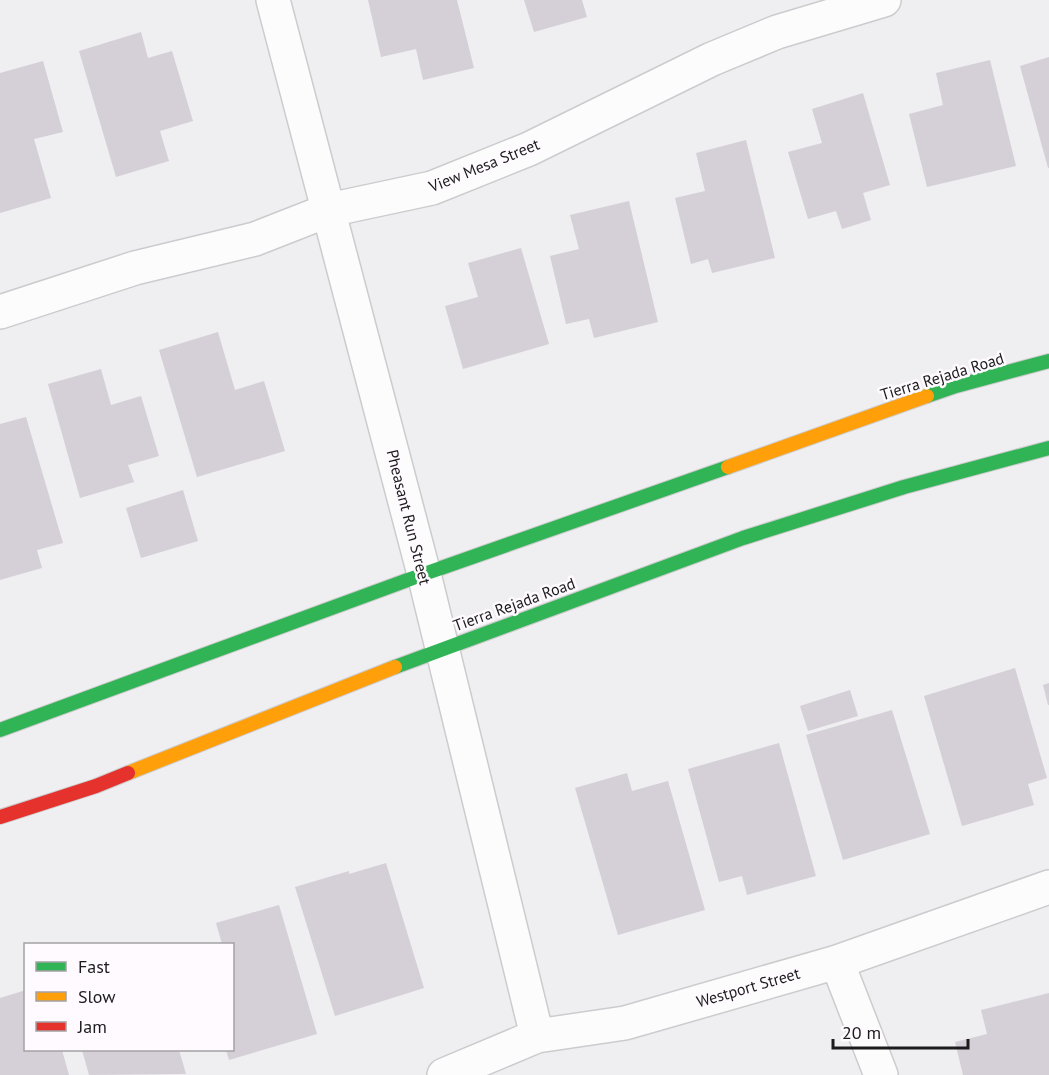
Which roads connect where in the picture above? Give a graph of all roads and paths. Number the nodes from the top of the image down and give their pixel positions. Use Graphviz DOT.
graph roads {
  1 [pos="273,0"];
  2 [pos="884,0"];
  3 [pos="329,210"];
  4 [pos="0,312"];
  5 [pos="1049,361"];
  6 [pos="1049,448"];
  7 [pos="424,574"];
  8 [pos="441,649"];
  9 [pos="0,730"];
  10 [pos="0,817"];
  11 [pos="1049,887"];
  12 [pos="837,962"];
  13 [pos="537,1036"];
  14 [pos="444,1075"];
  15 [pos="881,1075"];
  1 -- 3 [label="street, Pheasant Run Street"];
  2 -- 3 [label="street, View Mesa Street"];
  3 -- 4 [label="street, View Mesa Street"];
  3 -- 7 [label="street, Pheasant Run Street"];
  5 -- 7 [label="main road, Tierra Rejada Road"];
  6 -- 8 [label="main road, Tierra Rejada Road"];
  7 -- 8 [label="street, Pheasant Run Street"];
  7 -- 9 [label="main road, Tierra Rejada Road"];
  8 -- 10 [label="main road, Tierra Rejada Road"];
  8 -- 13 [label="street, Pheasant Run Street"];
  11 -- 12 [label="street, Westport Street"];
  12 -- 13 [label="street, Westport Street"];
  12 -- 15 [label="street"];
  13 -- 14 [label="street, Westport Street"];
}
